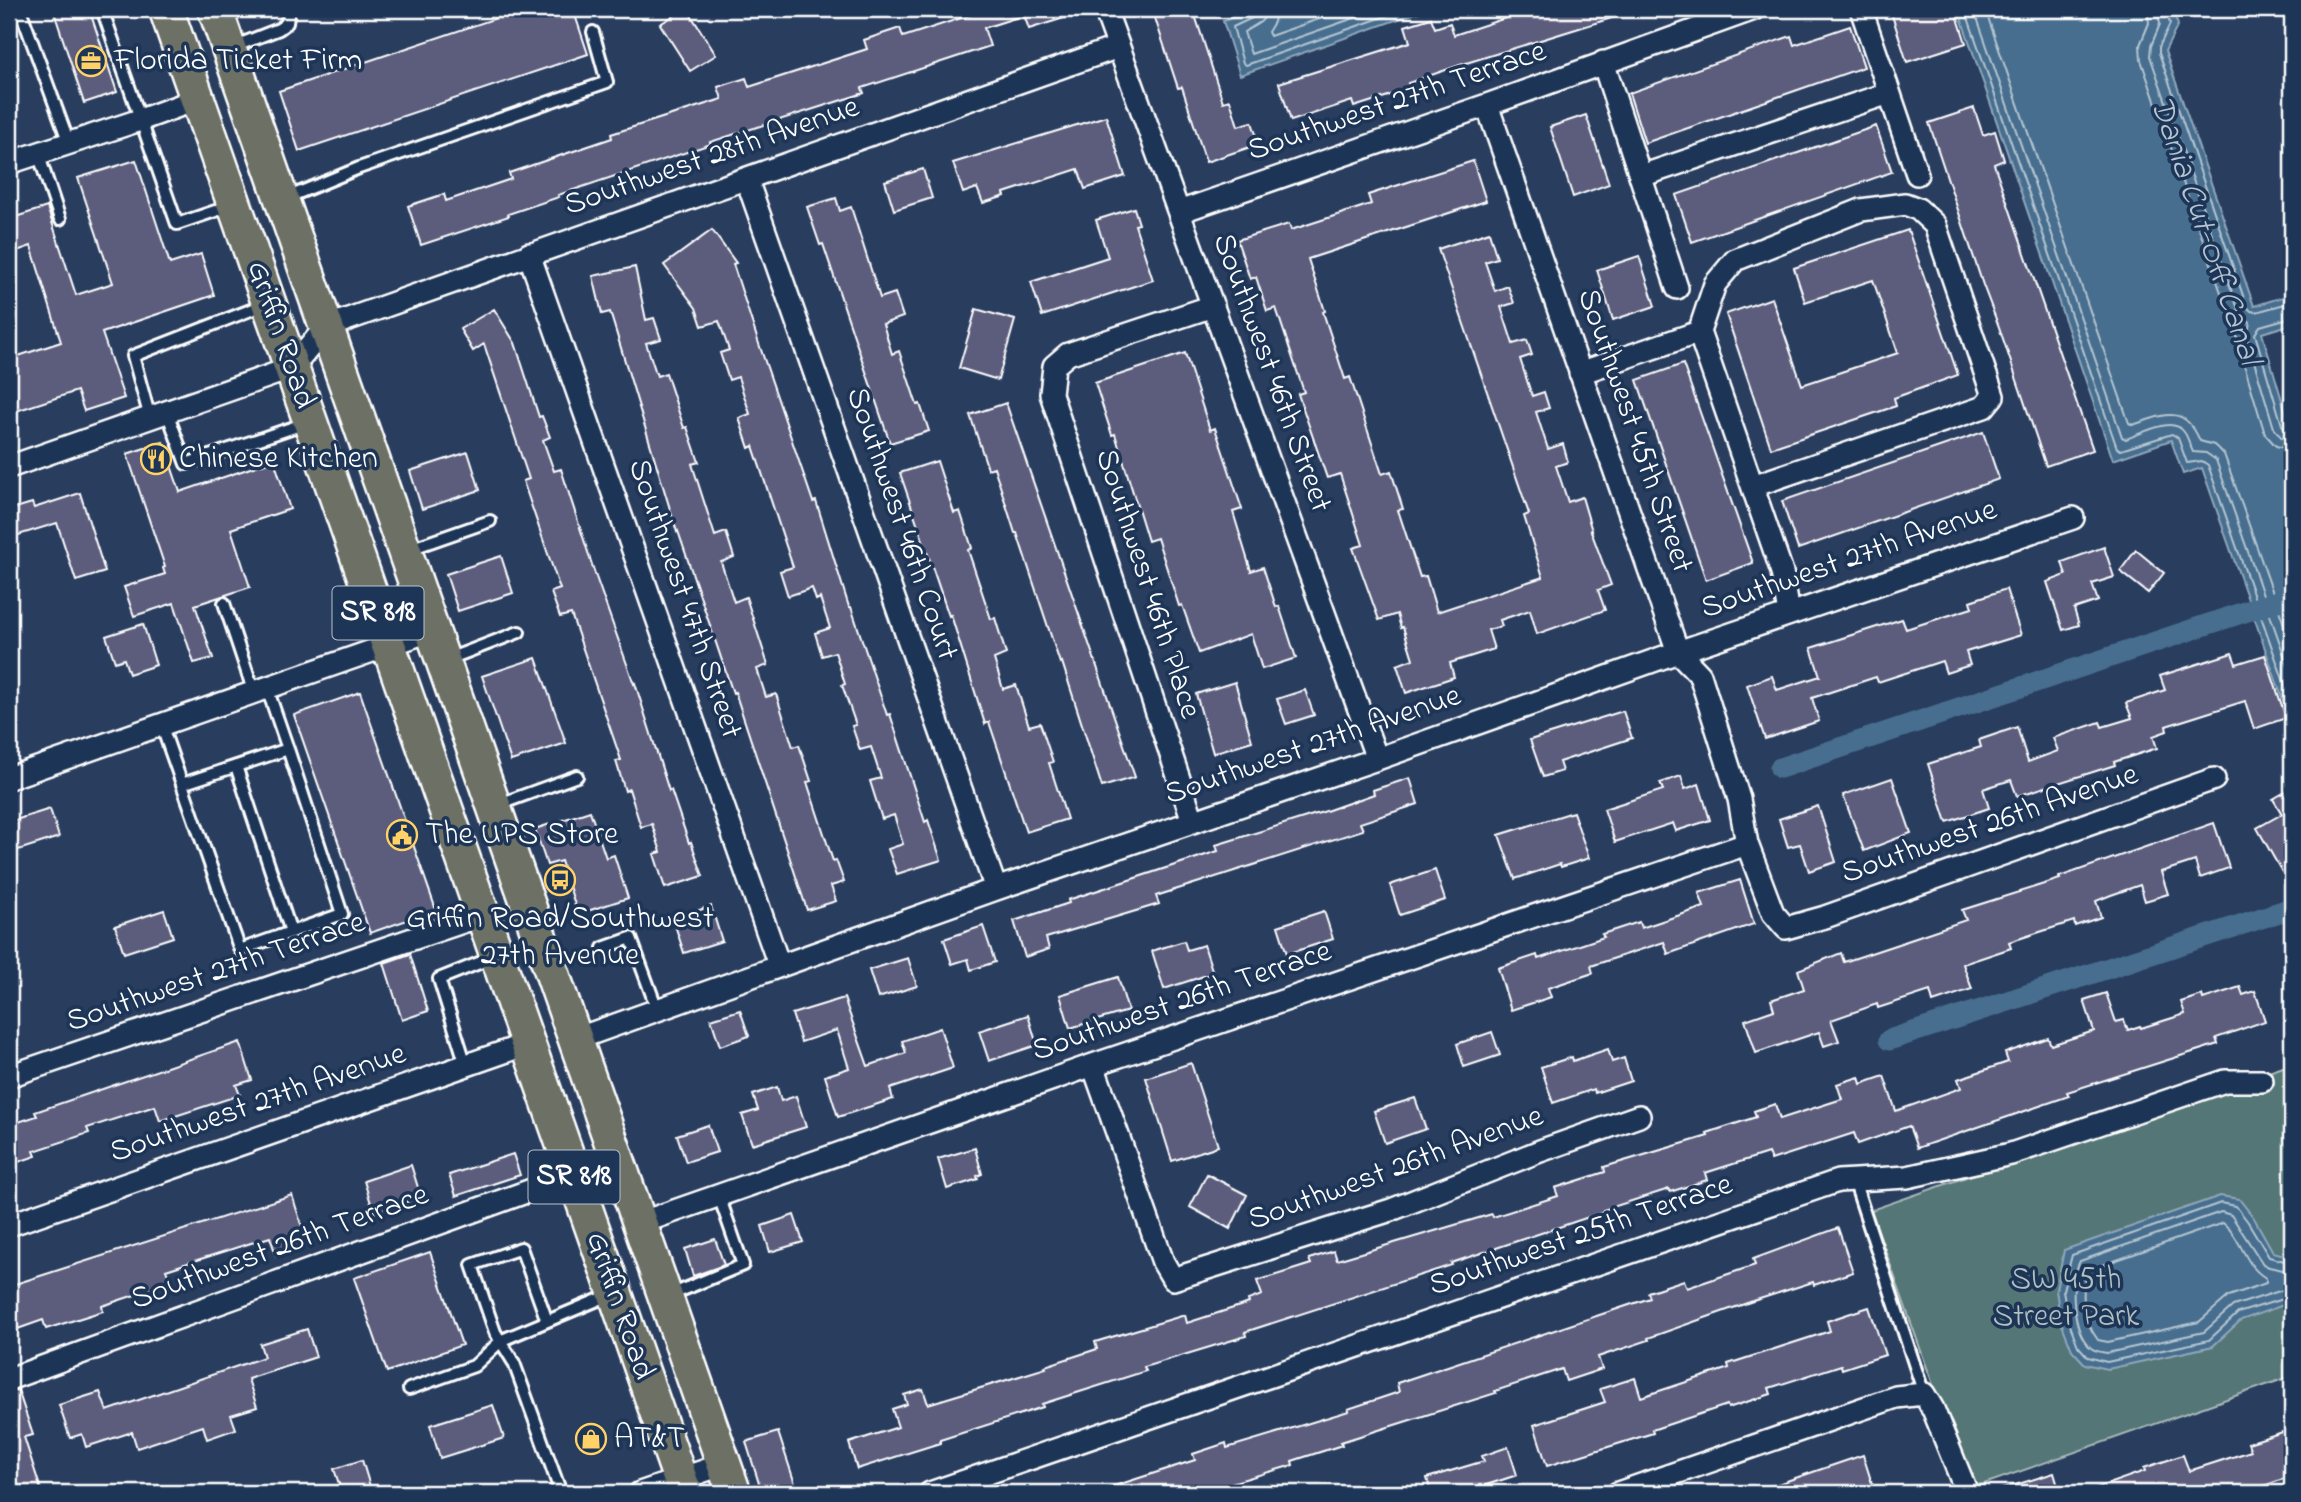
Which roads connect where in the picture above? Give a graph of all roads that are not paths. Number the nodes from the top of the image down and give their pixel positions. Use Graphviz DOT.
graph roads {
  1 [pos="20,9"];
  2 [pos="102,9"];
  3 [pos="166,9"];
  4 [pos="215,9"];
  5 [pos="289,9"];
  6 [pos="1105,9"];
  7 [pos="1754,9"];
  8 [pos="1861,9"];
  9 [pos="593,32"];
  10 [pos="1118,47"];
  11 [pos="229,48"];
  12 [pos="1603,62"];
  13 [pos="1889,93"];
  14 [pos="198,99"];
  15 [pos="1487,105"];
  16 [pos="140,120"];
  17 [pos="69,143"];
  18 [pos="38,153"];
  19 [pos="9,163"];
  20 [pos="1917,174"];
  21 [pos="1640,176"];
  22 [pos="747,180"];
  23 [pos="282,200"];
  24 [pos="234,204"];
  25 [pos="1179,212"];
  26 [pos="60,219"];
  27 [pos="529,254"];
  28 [pos="1677,288"];
  29 [pos="269,303"];
  30 [pos="1213,306"];
  31 [pos="326,327"];
  32 [pos="1699,332"];
  33 [pos="292,368"];
  34 [pos="1580,373"];
  35 [pos="159,415"];
  36 [pos="311,422"];
  37 [pos="9,467"];
  38 [pos="1753,486"];
  39 [pos="2073,518"];
  40 [pos="490,521"];
  41 [pos="405,551"];
  42 [pos="224,603"];
  43 [pos="1789,614"];
  44 [pos="519,632"];
  45 [pos="389,645"];
  46 [pos="438,645"];
  47 [pos="1678,652"];
  48 [pos="260,691"];
  49 [pos="161,724"];
  50 [pos="288,750"];
  51 [pos="1377,759"];
  52 [pos="236,766"];
  53 [pos="576,776"];
  54 [pos="9,778"];
  55 [pos="2214,779"];
  56 [pos="182,784"];
  57 [pos="494,806"];
  58 [pos="1193,821"];
  59 [pos="1747,844"];
  60 [pos="996,889"];
  61 [pos="483,915"];
  62 [pos="1786,928"];
  63 [pos="291,932"];
  64 [pos="603,948"];
  65 [pos="779,965"];
  66 [pos="501,967"];
  67 [pos="657,1009"];
  68 [pos="576,1039"];
  69 [pos="527,1044"];
  70 [pos="466,1065"];
  71 [pos="1093,1065"];
  72 [pos="9,1076"];
  73 [pos="2262,1081"];
  74 [pos="598,1105"];
  75 [pos="1639,1116"];
  76 [pos="573,1175"];
  77 [pos="1854,1180"];
  78 [pos="719,1196"];
  79 [pos="640,1223"];
  80 [pos="9,1225"];
  81 [pos="615,1293"];
  82 [pos="666,1297"];
  83 [pos="547,1321"];
  84 [pos="502,1340"];
  85 [pos="9,1379"];
  86 [pos="409,1389"];
  87 [pos="1924,1394"];
  88 [pos="729,1478"];
  89 [pos="683,1486"];
  90 [pos="561,1493"];
  91 [pos="640,1493"];
  92 [pos="930,1493"];
  93 [pos="1618,1493"];
  94 [pos="1967,1493"];
  1 -- 17 [label="lane"];
  2 -- 16 [label="lane"];
  3 -- 14 [label="main road, Griffin Road / SR 818"];
  4 -- 11 [label="main road, Griffin Road / SR 818"];
  5 -- 11 [label="lane"];
  6 -- 10 [label="street, Southwest 46th Street"];
  7 -- 12 [label="street, Southwest 27th Terrace"];
  8 -- 13 [label="street"];
  9 -- 23 [label="lane"];
  10 -- 22 [label="street, Southwest 28th Avenue"];
  10 -- 25 [label="street, Southwest 46th Street"];
  11 -- 23 [label="main road, Griffin Road / SR 818"];
  12 -- 15 [label="street, Southwest 27th Terrace"];
  12 -- 21 [label="street"];
  13 -- 20 [label="street"];
  13 -- 21 [label="street"];
  14 -- 16 [label="street"];
  14 -- 24 [label="main road, Griffin Road / SR 818"];
  15 -- 25 [label="street, Southwest 27th Terrace"];
  15 -- 34 [label="street, Southwest 45th Street"];
  16 -- 17 [label="street"];
  16 -- 24 [label="lane"];
  17 -- 18 [label="street"];
  18 -- 19 [label="street"];
  18 -- 26 [label="lane"];
  21 -- 28 [label="street"];
  22 -- 27 [label="street, Southwest 28th Avenue"];
  22 -- 60 [label="street, Southwest 46th Court"];
  23 -- 31 [label="main road, Griffin Road / SR 818"];
  24 -- 29 [label="main road, Griffin Road / SR 818"];
  25 -- 30 [label="street, Southwest 46th Street"];
  27 -- 31 [label="street, Southwest 28th Avenue"];
  27 -- 65 [label="street, Southwest 47th Street"];
  29 -- 33 [label="main road, Griffin Road / SR 818"];
  29 -- 35 [label="lane"];
  30 -- 51 [label="street, Southwest 46th Street"];
  30 -- 58 [label="street, Southwest 46th Place"];
  31 -- 33 [label="street"];
  31 -- 41 [label="main road, Griffin Road / SR 818"];
  32 -- 34 [label="street"];
  32 -- 38 [label="street"];
  32 -- 38 [label="street"];
  33 -- 35 [label="street"];
  33 -- 36 [label="main road, Griffin Road / SR 818"];
  34 -- 47 [label="street, Southwest 45th Street"];
  35 -- 36 [label="lane"];
  35 -- 37 [label="street"];
  36 -- 45 [label="main road, Griffin Road / SR 818"];
  38 -- 43 [label="street"];
  39 -- 43 [label="street, Southwest 27th Avenue"];
  40 -- 41 [label="lane"];
  41 -- 46 [label="main road, Griffin Road / SR 818"];
  42 -- 48 [label="lane"];
  43 -- 47 [label="street, Southwest 27th Avenue"];
  44 -- 46 [label="lane"];
  45 -- 46 [label="street"];
  45 -- 48 [label="street"];
  45 -- 61 [label="main road, Griffin Road / SR 818"];
  46 -- 57 [label="main road, Griffin Road / SR 818"];
  47 -- 51 [label="street, Southwest 27th Avenue"];
  47 -- 59 [label="street, Southwest 45th Street"];
  48 -- 49 [label="street"];
  48 -- 50 [label="lane"];
  49 -- 54 [label="street"];
  49 -- 56 [label="lane"];
  50 -- 52 [label="lane"];
  50 -- 63 [label="lane"];
  51 -- 58 [label="street, Southwest 27th Avenue"];
  52 -- 56 [label="lane"];
  52 -- 63 [label="lane"];
  53 -- 57 [label="lane"];
  55 -- 62 [label="street, Southwest 26th Avenue"];
  56 -- 63 [label="lane"];
  57 -- 68 [label="main road, Griffin Road / SR 818"];
  58 -- 60 [label="street, Southwest 27th Avenue"];
  59 -- 62 [label="street, Southwest 45th Street"];
  59 -- 71 [label="street, Southwest 26th Terrace"];
  60 -- 65 [label="street, Southwest 27th Avenue"];
  61 -- 66 [label="main road, Griffin Road / SR 818"];
  61 -- 72 [label="street, Southwest 27th Terrace"];
  64 -- 67 [label="lane"];
  65 -- 67 [label="street, Southwest 27th Avenue"];
  66 -- 68 [label="main road"];
  66 -- 69 [label="main road, Griffin Road / SR 818"];
  66 -- 70 [label="lane"];
  67 -- 68 [label="street, Southwest 27th Avenue"];
  68 -- 74 [label="main road, Griffin Road / SR 818"];
  69 -- 70 [label="street, Southwest 27th Avenue"];
  69 -- 74 [label="main road"];
  69 -- 76 [label="main road, Griffin Road / SR 818"];
  70 -- 80 [label="street, Southwest 27th Avenue"];
  71 -- 75 [label="street, Southwest 26th Avenue"];
  71 -- 78 [label="street, Southwest 26th Terrace"];
  73 -- 77 [label="street, Southwest 25th Terrace"];
  74 -- 79 [label="main road, Griffin Road / SR 818"];
  76 -- 81 [label="main road, Griffin Road / SR 818"];
  76 -- 85 [label="street, Southwest 26th Terrace"];
  77 -- 87 [label="lane"];
  77 -- 92 [label="street, Southwest 25th Terrace"];
  78 -- 79 [label="street, Southwest 26th Terrace"];
  78 -- 82 [label="lane"];
  79 -- 82 [label="main road, Griffin Road / SR 818"];
  81 -- 83 [label="lane"];
  81 -- 89 [label="main road, Griffin Road / SR 818"];
  82 -- 88 [label="main road, Griffin Road / SR 818"];
  83 -- 84 [label="lane"];
  83 -- 84 [label="lane"];
  84 -- 86 [label="lane"];
  84 -- 90 [label="lane"];
  87 -- 93 [label="street"];
  87 -- 94 [label="street"];
  88 -- 89 [label="street"];
  89 -- 91 [label="street"];
}
